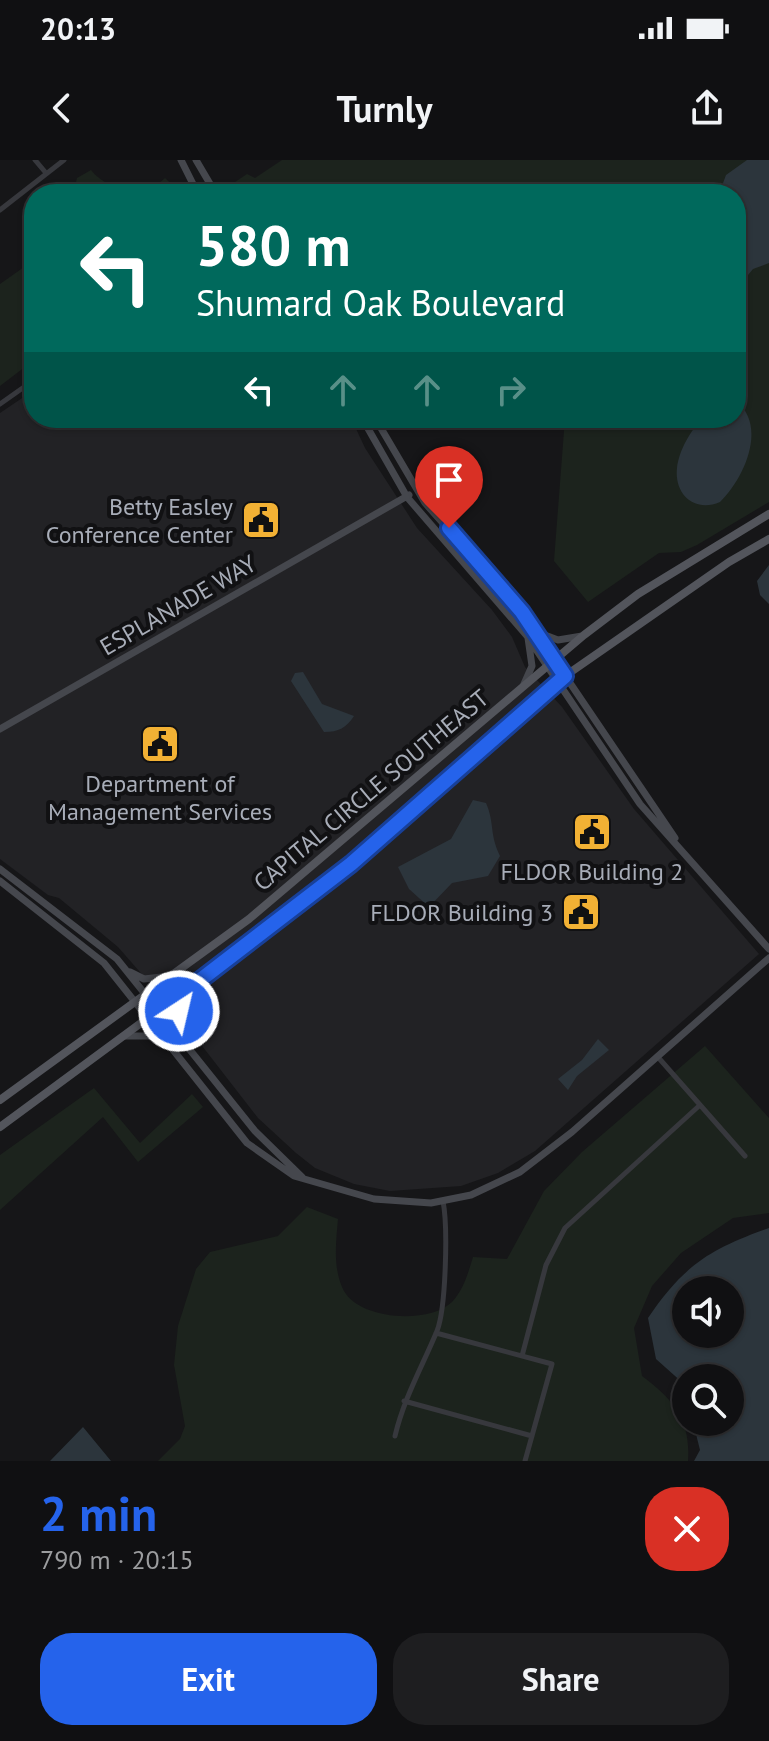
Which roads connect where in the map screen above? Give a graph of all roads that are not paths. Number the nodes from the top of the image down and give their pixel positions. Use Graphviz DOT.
graph roads {
  1 [pos="35,160"];
  2 [pos="64,160"];
  3 [pos="181,160"];
  4 [pos="196,160"];
  5 [pos="46,173"];
  6 [pos="32,184"];
  7 [pos="193,184"];
  8 [pos="210,184"];
  9 [pos="24,191"];
  10 [pos="0,210"];
  11 [pos="24,387"];
  12 [pos="0,404"];
  13 [pos="368,428"];
  14 [pos="381,428"];
  15 [pos="417,490"];
  16 [pos="407,497"];
  17 [pos="769,514"];
  18 [pos="769,539"];
  19 [pos="462,542"];
  20 [pos="453,552"];
  21 [pos="537,632"];
  22 [pos="584,635"];
  23 [pos="527,636"];
  24 [pos="552,664"];
  25 [pos="561,679"];
  26 [pos="521,689"];
  27 [pos="0,729"];
  28 [pos="0,869"];
  29 [pos="0,881"];
  30 [pos="48,904"];
  31 [pos="42,913"];
  32 [pos="769,949"];
  33 [pos="769,958"];
  34 [pos="127,970"];
  35 [pos="170,976"];
  36 [pos="186,991"];
  37 [pos="145,994"];
  38 [pos="135,1001"];
  39 [pos="158,1010"];
  40 [pos="148,1018"];
  41 [pos="122,1037"];
  42 [pos="180,1037"];
  43 [pos="166,1043"];
  44 [pos="657,1056"];
  45 [pos="0,1100"];
  46 [pos="700,1105"];
  47 [pos="0,1127"];
  48 [pos="745,1156"];
  49 [pos="303,1178"];
  50 [pos="443,1201"];
  51 [pos="436,1333"];
  52 [pos="522,1356"];
  53 [pos="404,1401"];
  54 [pos="395,1436"];
  55 [pos="532,1436"];
  56 [pos="525,1461"];
  1 -- 5 [label="street"];
  2 -- 5 [label="street"];
  3 -- 7 [label="street"];
  4 -- 8 [label="street"];
  5 -- 6 [label="street"];
  9 -- 10 [label="street"];
  11 -- 12 [label="street"];
  13 -- 16 [label="street"];
  14 -- 15 [label="street"];
  15 -- 16 [label="street, ESPLANADE WAY"];
  15 -- 19 [label="street"];
  16 -- 20 [label="street"];
  16 -- 27 [label="street, ESPLANADE WAY"];
  17 -- 22 [label="main road, CAPITAL CIRCLE SOUTHEAST"];
  18 -- 25 [label="main road, CAPITAL CIRCLE SOUTHEAST"];
  19 -- 20 [label="street"];
  19 -- 21 [label="street"];
  20 -- 23 [label="street"];
  21 -- 22 [label="street"];
  21 -- 24 [label="street"];
  22 -- 24 [label="main road, CAPITAL CIRCLE SOUTHEAST"];
  23 -- 24 [label="street"];
  23 -- 26 [label="street"];
  24 -- 25 [label="street"];
  24 -- 26 [label="main road, CAPITAL CIRCLE SOUTHEAST"];
  25 -- 32 [label="street"];
  25 -- 36 [label="main road, CAPITAL CIRCLE SOUTHEAST"];
  26 -- 35 [label="main road, CAPITAL CIRCLE SOUTHEAST"];
  28 -- 30 [label="street"];
  29 -- 31 [label="street"];
  30 -- 31 [label="street"];
  30 -- 34 [label="street"];
  31 -- 38 [label="street"];
  33 -- 44 [label="street"];
  34 -- 35 [label="street"];
  34 -- 37 [label="street"];
  35 -- 37 [label="main road, CAPITAL CIRCLE SOUTHEAST"];
  36 -- 39 [label="main road, CAPITAL CIRCLE SOUTHEAST"];
  36 -- 42 [label="street"];
  37 -- 38 [label="main road, CAPITAL CIRCLE SOUTHEAST"];
  37 -- 39 [label="street"];
  38 -- 40 [label="street"];
  38 -- 45 [label="main road, CAPITAL CIRCLE SOUTHEAST"];
  39 -- 40 [label="main road, CAPITAL CIRCLE SOUTHEAST"];
  39 -- 42 [label="street"];
  40 -- 41 [label="main road, CAPITAL CIRCLE SOUTHEAST"];
  40 -- 43 [label="street"];
  41 -- 43 [label="street"];
  41 -- 47 [label="main road, CAPITAL CIRCLE SOUTHEAST"];
  42 -- 49 [label="street"];
  43 -- 49 [label="street"];
  44 -- 46 [label="street"];
  44 -- 50 [label="street"];
  46 -- 48 [label="street"];
  46 -- 52 [label="street"];
  49 -- 50 [label="street"];
  50 -- 51 [label="street"];
  51 -- 52 [label="street"];
  51 -- 53 [label="street"];
  52 -- 55 [label="street"];
  53 -- 54 [label="street"];
  53 -- 55 [label="street"];
  55 -- 56 [label="street"];
}
